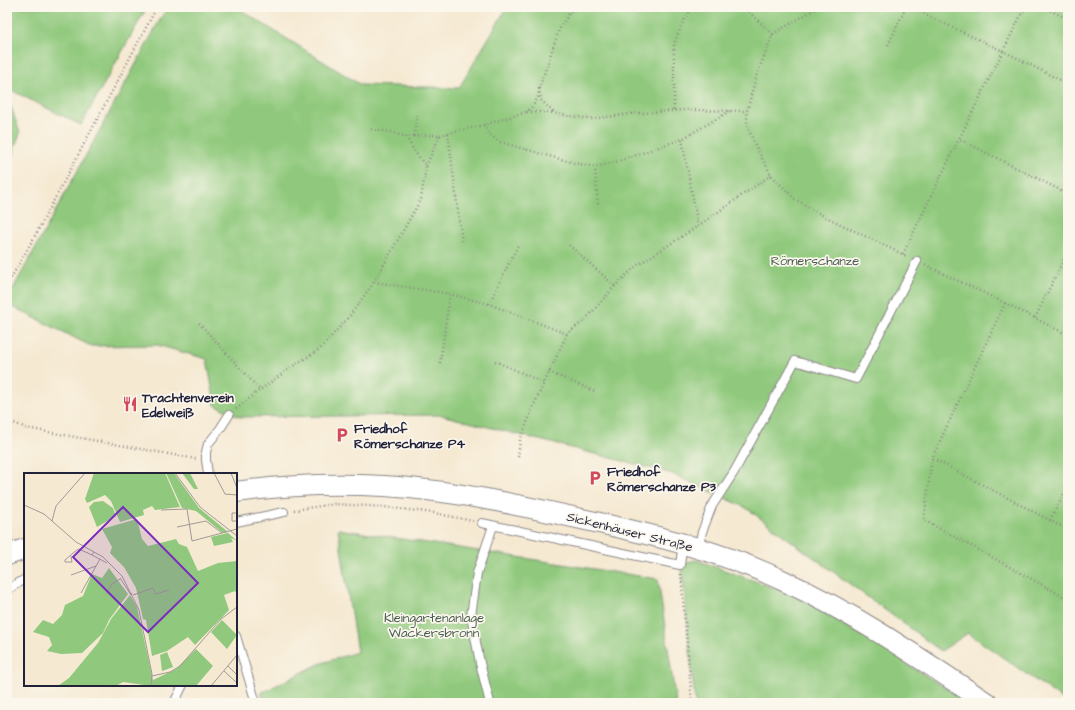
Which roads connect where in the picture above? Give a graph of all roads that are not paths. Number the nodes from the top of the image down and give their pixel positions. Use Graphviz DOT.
graph roads {
  1 [pos="918,261"];
  2 [pos="229,415"];
  3 [pos="208,473"];
  4 [pos="237,492"];
  5 [pos="284,512"];
  6 [pos="237,522"];
  7 [pos="482,522"];
  8 [pos="493,526"];
  9 [pos="691,545"];
  10 [pos="24,549"];
  11 [pos="7,555"];
  12 [pos="24,580"];
  13 [pos="7,590"];
  14 [pos="237,639"];
  15 [pos="182,686"];
  16 [pos="174,703"];
  17 [pos="256,703"];
  18 [pos="490,703"];
  19 [pos="987,703"];
  1 -- 9 [label="lane"];
  2 -- 3 [label="lane"];
  4 -- 9 [label="street, Sickenhäuser Straße"];
  5 -- 6 [label="lane"];
  7 -- 8 [label="lane"];
  8 -- 9 [label="lane"];
  8 -- 18 [label="lane"];
  9 -- 19 [label="street, Sickenhäuser Straße"];
  10 -- 11 [label="street"];
  12 -- 13 [label="lane"];
  14 -- 17 [label="lane"];
  15 -- 16 [label="lane"];
}
